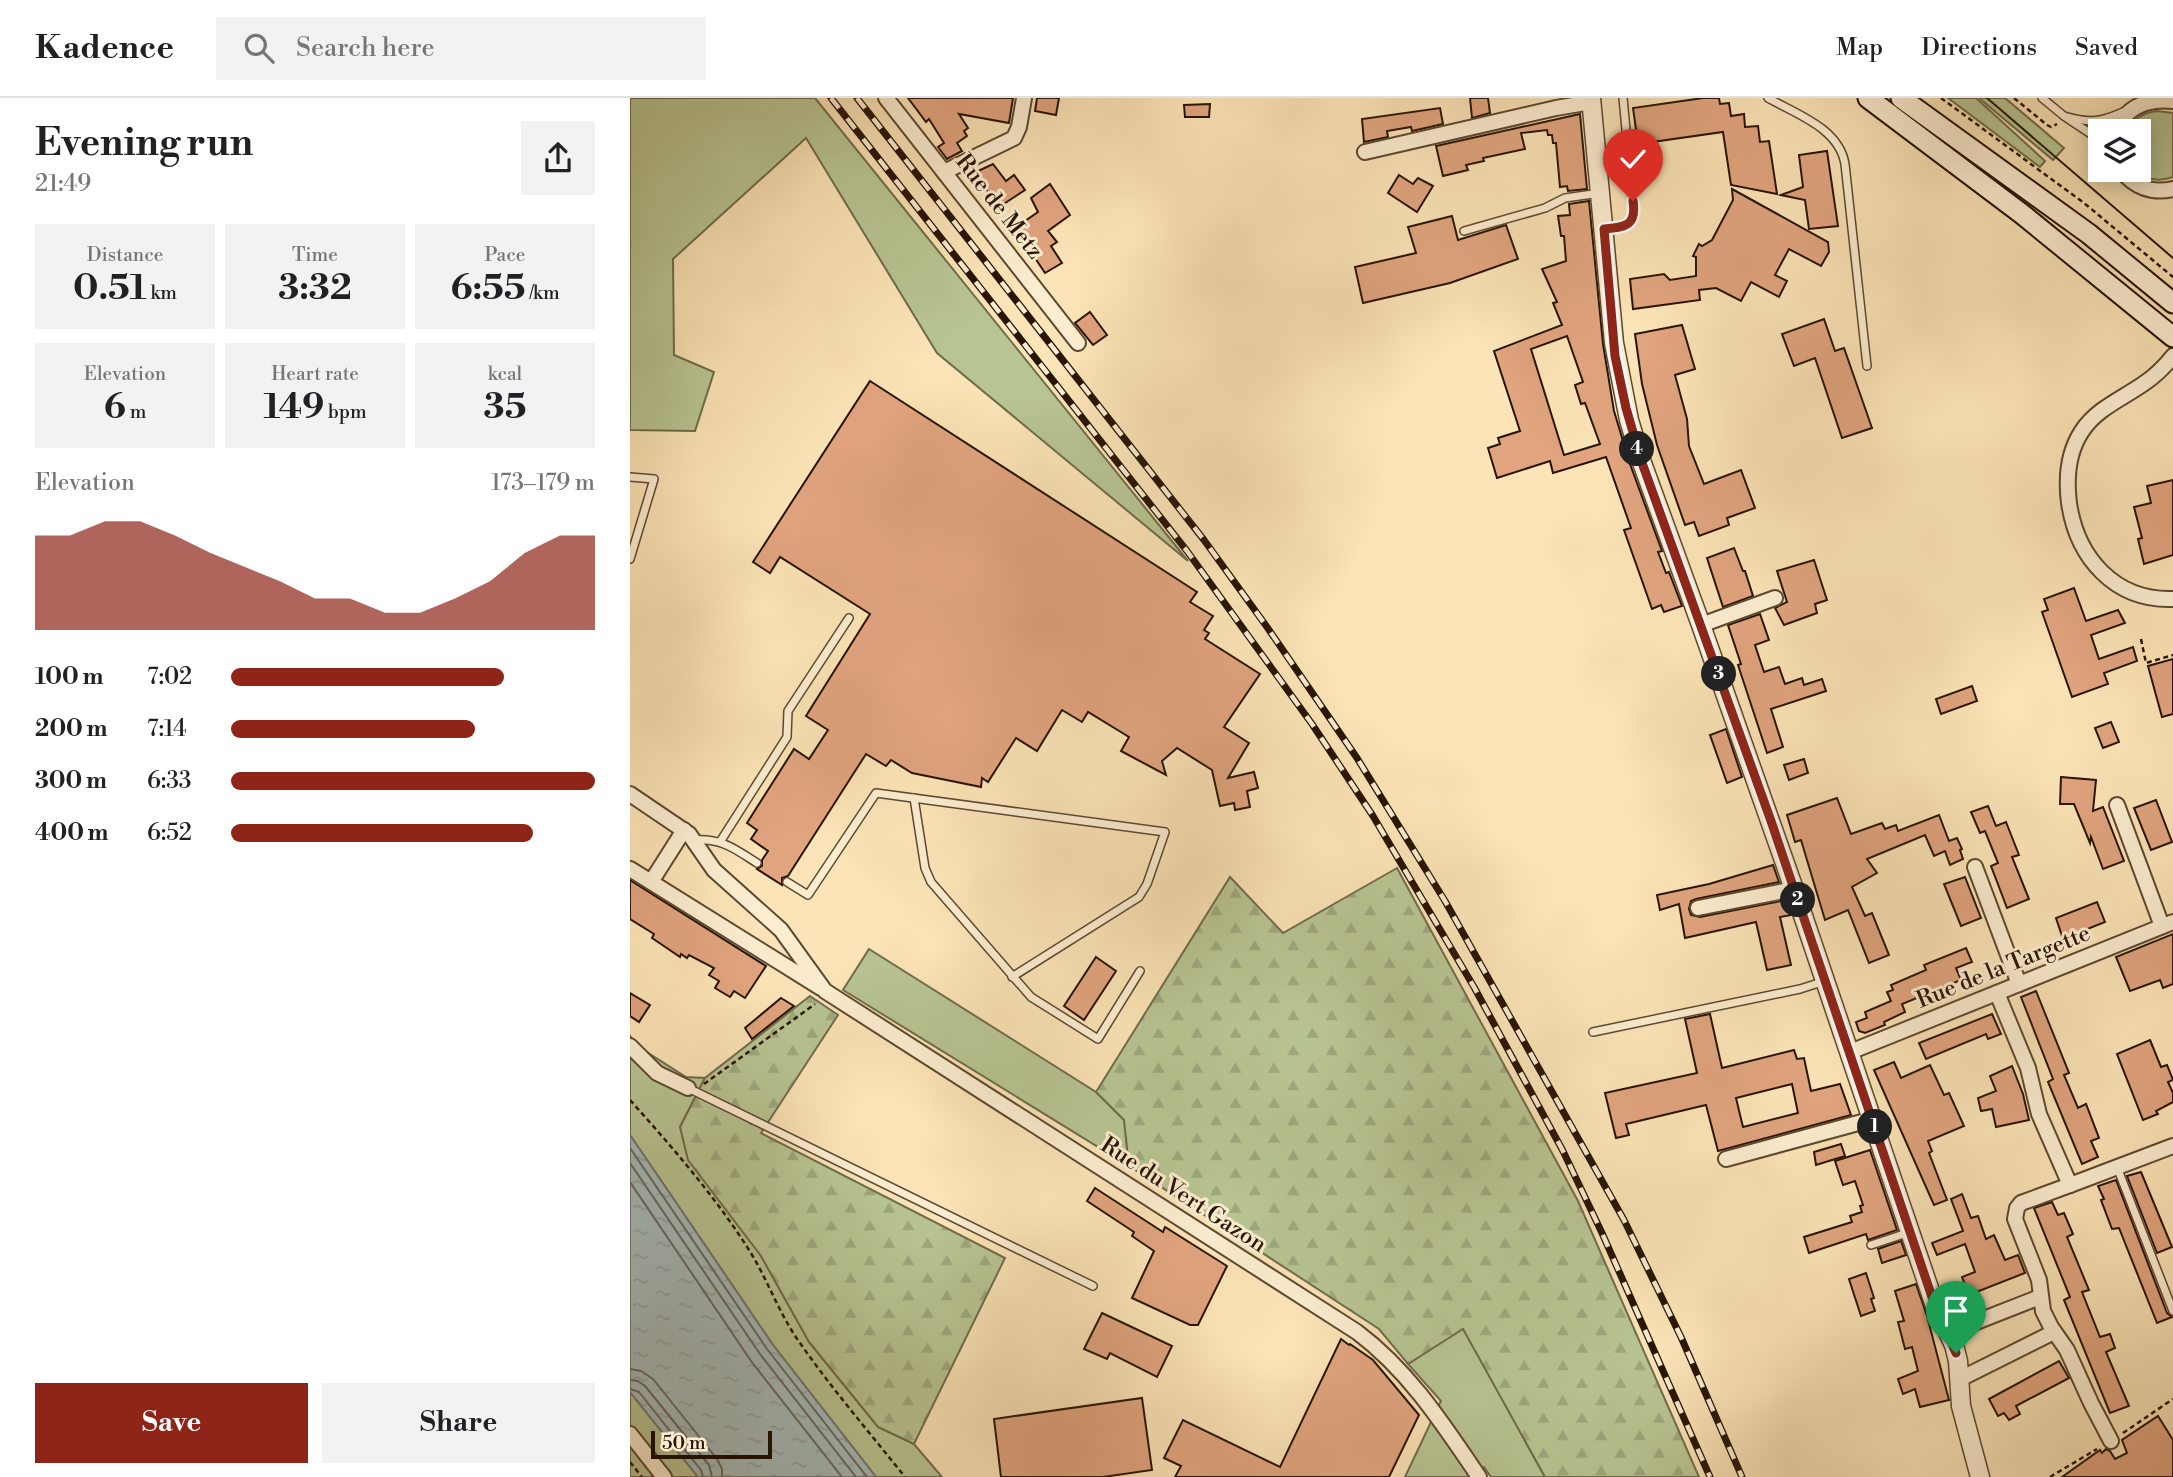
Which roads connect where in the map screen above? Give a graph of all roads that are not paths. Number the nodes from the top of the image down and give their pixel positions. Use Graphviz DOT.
graph roads {
  1 [pos="886,98"];
  2 [pos="1024,98"];
  3 [pos="1623,98"];
  4 [pos="1768,98"];
  5 [pos="1868,98"];
  6 [pos="1901,98"];
  7 [pos="2042,98"];
  8 [pos="1591,100"];
  9 [pos="2172,101"];
  10 [pos="2132,108"];
  11 [pos="2064,116"];
  12 [pos="2122,119"];
  13 [pos="2088,132"];
  14 [pos="1365,152"];
  15 [pos="944,172"];
  16 [pos="2134,182"];
  17 [pos="2171,190"];
  18 [pos="1600,192"];
  19 [pos="1604,229"];
  20 [pos="1464,231"];
  21 [pos="2173,303"];
  22 [pos="2173,337"];
  23 [pos="1079,343"];
  24 [pos="2173,356"];
  25 [pos="1867,366"];
  26 [pos="630,477"];
  27 [pos="630,559"];
  28 [pos="1775,598"];
  29 [pos="2173,598"];
  30 [pos="849,618"];
  31 [pos="1701,625"];
  32 [pos="630,794"];
  33 [pos="914,798"];
  34 [pos="2117,805"];
  35 [pos="689,835"];
  36 [pos="720,842"];
  37 [pos="757,863"];
  38 [pos="1975,867"];
  39 [pos="630,869"];
  40 [pos="650,882"];
  41 [pos="787,882"];
  42 [pos="1794,889"];
  43 [pos="1699,908"];
  44 [pos="2167,924"];
  45 [pos="1140,971"];
  46 [pos="1012,977"];
  47 [pos="1825,981"];
  48 [pos="2019,984"];
  49 [pos="1997,993"];
  50 [pos="829,994"];
  51 [pos="1593,1032"];
  52 [pos="630,1046"];
  53 [pos="1850,1052"];
  54 [pos="688,1088"];
  55 [pos="1873,1119"];
  56 [pos="2173,1146"];
  57 [pos="1726,1159"];
  58 [pos="2117,1167"];
  59 [pos="2070,1185"];
  60 [pos="1910,1232"];
  61 [pos="1871,1245"];
  62 [pos="1093,1286"];
  63 [pos="2040,1297"];
  64 [pos="2173,1311"];
  65 [pos="2054,1332"];
  66 [pos="1948,1333"];
  67 [pos="1960,1379"];
  68 [pos="630,1434"];
  69 [pos="2111,1441"];
  70 [pos="664,1477"];
  71 [pos="1479,1477"];
  72 [pos="1980,1477"];
  1 -- 15 [label="street, Rue de Metz"];
  2 -- 15 [label="street"];
  3 -- 19 [label="lane"];
  4 -- 25 [label="lane"];
  5 -- 22 [label="main road"];
  6 -- 21 [label="main road"];
  7 -- 11 [label="lane"];
  8 -- 14 [label="street"];
  8 -- 18 [label="street"];
  9 -- 10 [label="street"];
  10 -- 11 [label="lane"];
  10 -- 12 [label="street"];
  11 -- 13 [label="lane"];
  15 -- 23 [label="street, Rue de Metz"];
  16 -- 17 [label="street"];
  18 -- 19 [label="street"];
  18 -- 20 [label="lane"];
  19 -- 31 [label="street"];
  24 -- 29 [label="street"];
  26 -- 27 [label="lane"];
  28 -- 31 [label="street"];
  30 -- 36 [label="lane"];
  31 -- 42 [label="street"];
  32 -- 35 [label="street"];
  33 -- 41 [label="lane"];
  33 -- 46 [label="lane"];
  33 -- 46 [label="lane"];
  34 -- 44 [label="street"];
  35 -- 36 [label="lane"];
  35 -- 40 [label="street"];
  35 -- 50 [label="street, Rue du Vert Gazon"];
  36 -- 37 [label="lane"];
  38 -- 48 [label="street"];
  39 -- 40 [label="street, Rue du Vert Gazon"];
  40 -- 50 [label="street, Rue du Vert Gazon"];
  42 -- 43 [label="street"];
  42 -- 47 [label="street"];
  44 -- 48 [label="street, Rue de la Targette"];
  45 -- 46 [label="lane"];
  47 -- 51 [label="lane"];
  47 -- 53 [label="street"];
  48 -- 49 [label="street, Rue de la Targette"];
  49 -- 53 [label="street, Rue de la Targette"];
  49 -- 59 [label="street"];
  50 -- 71 [label="street, Rue du Vert Gazon"];
  52 -- 54 [label="street"];
  53 -- 55 [label="street"];
  54 -- 62 [label="lane"];
  55 -- 57 [label="street"];
  55 -- 60 [label="street"];
  56 -- 58 [label="street"];
  58 -- 59 [label="street"];
  58 -- 64 [label="lane"];
  59 -- 63 [label="street"];
  60 -- 61 [label="lane"];
  60 -- 66 [label="street"];
  63 -- 65 [label="street"];
  63 -- 66 [label="street"];
  65 -- 67 [label="street"];
  65 -- 69 [label="street"];
  66 -- 67 [label="street"];
  67 -- 72 [label="street"];
  68 -- 70 [label="street"];
}
